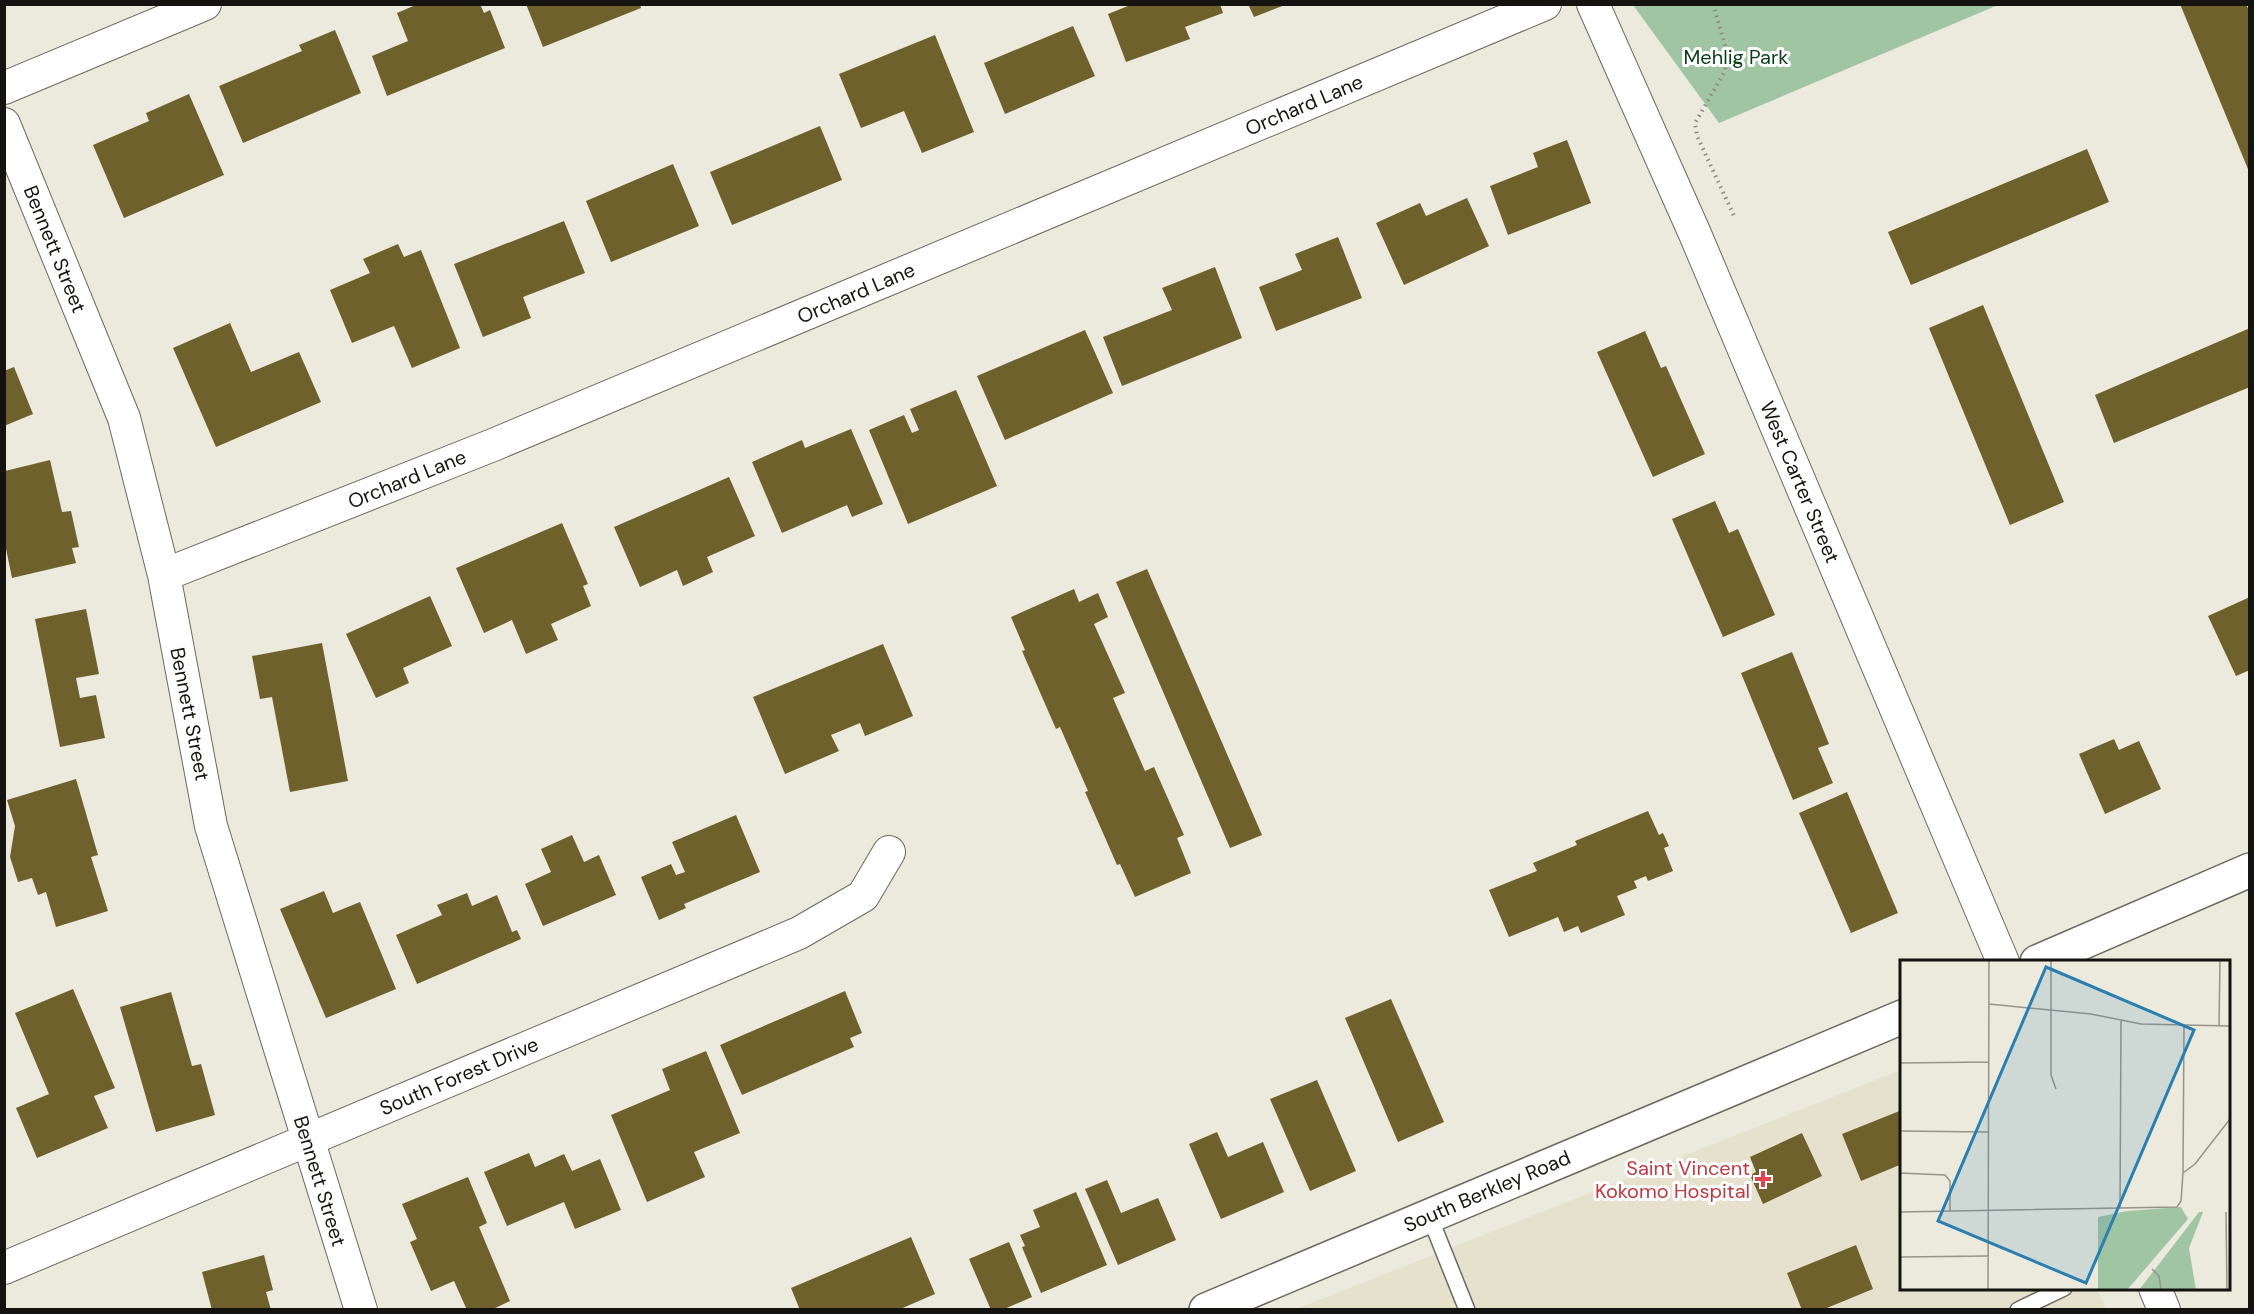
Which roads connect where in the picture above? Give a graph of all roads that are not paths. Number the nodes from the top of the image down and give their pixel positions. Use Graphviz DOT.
graph roads {
  1 [pos="205,4"];
  2 [pos="1545,4"];
  3 [pos="1593,4"];
  4 [pos="4,88"];
  5 [pos="4,124"];
  6 [pos="164,575"];
  7 [pos="889,852"];
  8 [pos="2250,870"];
  9 [pos="2002,960"];
  10 [pos="2042,960"];
  11 [pos="1900,1018"];
  12 [pos="307,1140"];
  13 [pos="1429,1215"];
  14 [pos="4,1268"];
  15 [pos="2060,1290"];
  16 [pos="2156,1290"];
  17 [pos="361,1310"];
  18 [pos="1206,1310"];
  19 [pos="1467,1310"];
  20 [pos="2018,1310"];
  21 [pos="2164,1310"];
  1 -- 4 [label="street"];
  2 -- 6 [label="street, Orchard Lane"];
  3 -- 9 [label="street, West Carter Street"];
  5 -- 6 [label="street, Bennett Street"];
  6 -- 12 [label="street, Bennett Street"];
  7 -- 12 [label="street, South Forest Drive"];
  8 -- 10 [label="street"];
  11 -- 13 [label="street, South Berkley Road"];
  12 -- 14 [label="street, South Forest Drive"];
  12 -- 17 [label="street, Bennett Street"];
  13 -- 18 [label="street, South Berkley Road"];
  13 -- 19 [label="lane"];
  15 -- 20 [label="lane"];
  16 -- 21 [label="street"];
}
